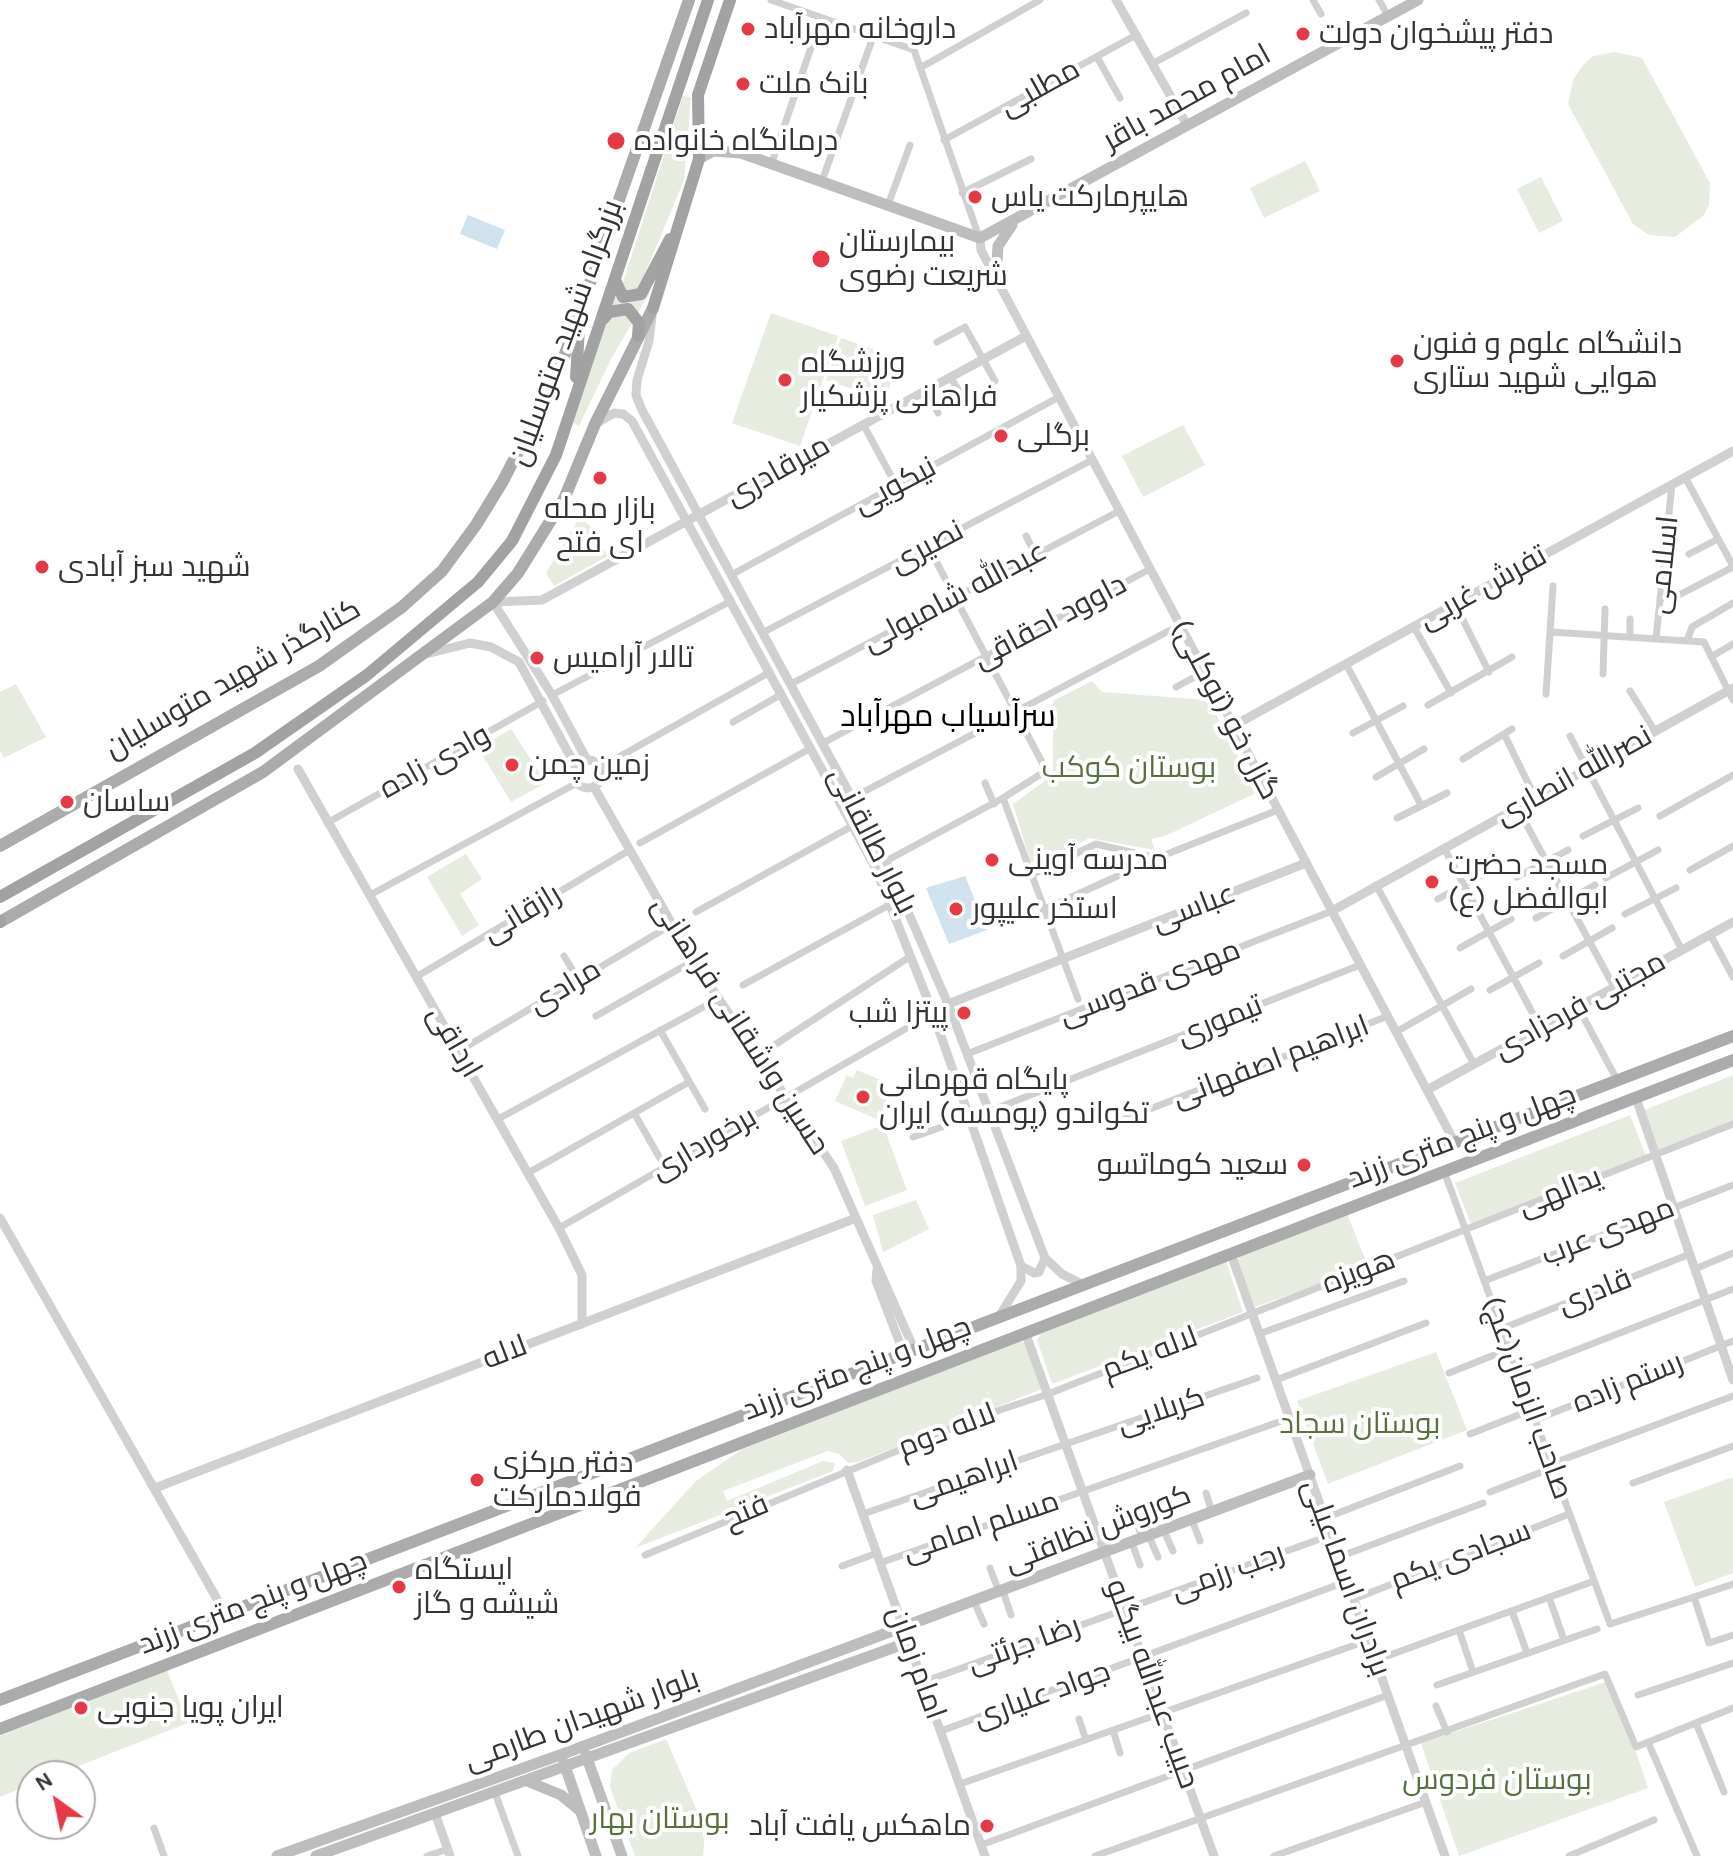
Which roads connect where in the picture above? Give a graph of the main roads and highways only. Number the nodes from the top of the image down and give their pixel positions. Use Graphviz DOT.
graph roads {
  1 [pos="689,0"];
  2 [pos="708,0"];
  3 [pos="730,0"];
  4 [pos="1418,0"];
  5 [pos="699,159"];
  6 [pos="1020,216"];
  7 [pos="675,231"];
  8 [pos="996,279"];
  9 [pos="615,280"];
  10 [pos="653,308"];
  11 [pos="580,313"];
  12 [pos="599,325"];
  13 [pos="638,336"];
  14 [pos="573,402"];
  15 [pos="0,846"];
  16 [pos="0,897"];
  17 [pos="0,922"];
  18 [pos="1733,1036"];
  19 [pos="1733,1060"];
  20 [pos="909,1352"];
  21 [pos="918,1374"];
  22 [pos="841,1378"];
  23 [pos="844,1403"];
  24 [pos="1310,1475"];
  25 [pos="903,1627"];
  26 [pos="909,1642"];
  27 [pos="0,1700"];
  28 [pos="0,1729"];
  29 [pos="583,1746"];
  30 [pos="560,1755"];
  31 [pos="587,1760"];
  32 [pos="566,1768"];
  33 [pos="527,1780"];
  34 [pos="581,1814"];
  35 [pos="285,1855"];
  36 [pos="316,1856"];
  37 [pos="596,1856"];
  38 [pos="622,1856"];
  1 -- 11 [label="main road, کنارگذر شهید متوسلیان"];
  2 -- 9 [label="highway, بزرگراه شهید متوسلیان"];
  3 -- 5 [label="highway"];
  4 -- 6 [label="main road, امام محمد باقر"];
  5 -- 6 [label="main road, امام محمد باقر"];
  5 -- 7 [label="highway"];
  6 -- 8 [label="main road"];
  7 -- 9 [label="highway"];
  7 -- 10 [label="highway"];
  9 -- 12 [label="highway, بزرگراه شهید متوسلیان"];
  10 -- 13 [label="main road"];
  11 -- 14 [label="highway"];
  11 -- 15 [label="main road, کنارگذر شهید متوسلیان"];
  12 -- 13 [label="highway"];
  12 -- 14 [label="highway, بزرگراه شهید متوسلیان"];
  13 -- 17 [label="main road"];
  14 -- 16 [label="highway, بزرگراه شهید متوسلیان"];
  18 -- 20 [label="main road, چهل و پنج متری زرند"];
  19 -- 21 [label="main road, چهل و پنج متری زرند"];
  20 -- 21 [label="main road"];
  20 -- 22 [label="main road, چهل و پنج متری زرند"];
  21 -- 23 [label="main road, چهل و پنج متری زرند"];
  22 -- 23 [label="main road"];
  22 -- 27 [label="main road, چهل و پنج متری زرند"];
  23 -- 28 [label="main road, چهل و پنج متری زرند"];
  24 -- 25 [label="main road, کوروش نظافتی"];
  25 -- 29 [label="main road, بلوار شهیدان طارمی"];
  26 -- 31 [label="main road, بلوار شهیدان طارمی"];
  29 -- 30 [label="main road, بلوار شهیدان طارمی"];
  29 -- 31 [label="main road"];
  30 -- 32 [label="main road"];
  30 -- 35 [label="main road, بلوار شهیدان طارمی"];
  31 -- 32 [label="main road, بلوار شهیدان طارمی"];
  31 -- 38 [label="main road"];
  32 -- 33 [label="main road, بلوار شهیدان طارمی"];
  32 -- 34 [label="main road"];
  33 -- 34 [label="main road"];
  33 -- 36 [label="main road, بلوار شهیدان طارمی"];
  34 -- 37 [label="main road"];
}
